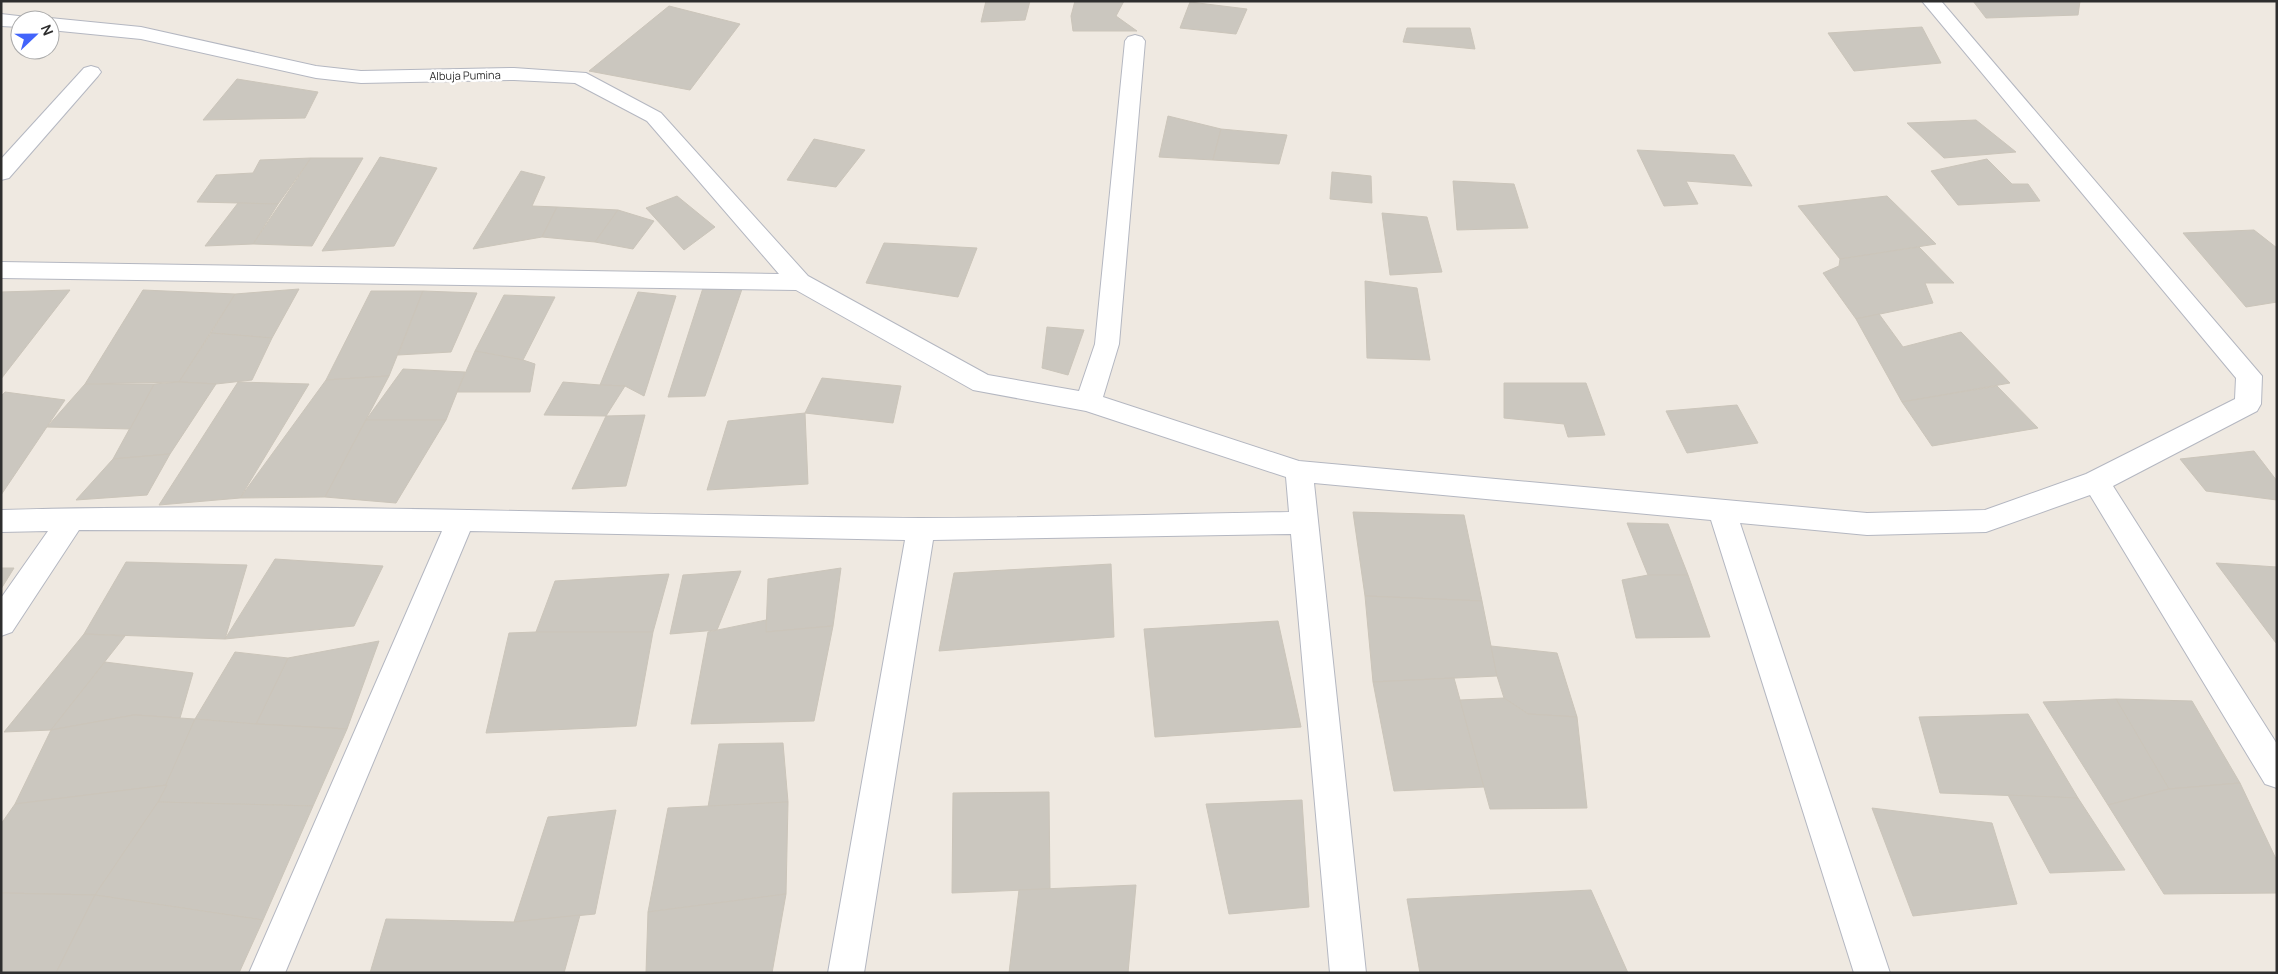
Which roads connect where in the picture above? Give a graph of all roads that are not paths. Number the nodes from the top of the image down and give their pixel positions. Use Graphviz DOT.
graph roads {
  1 [pos="1931,1"];
  2 [pos="60,25"];
  3 [pos="1135,40"];
  4 [pos="91,72"];
  5 [pos="1,174"];
  6 [pos="1,270"];
  7 [pos="800,282"];
  8 [pos="1088,402"];
  9 [pos="1299,471"];
  10 [pos="2096,482"];
  11 [pos="1720,509"];
  12 [pos="71,519"];
  13 [pos="461,520"];
  14 [pos="1,521"];
  15 [pos="1303,523"];
  16 [pos="920,529"];
  17 [pos="1,624"];
  18 [pos="2277,773"];
  19 [pos="267,973"];
  20 [pos="846,973"];
  21 [pos="1348,973"];
  22 [pos="1872,973"];
  1 -- 10 [label="street"];
  2 -- 7 [label="street, Albuja Pumina"];
  3 -- 8 [label="street"];
  4 -- 5 [label="street"];
  6 -- 7 [label="street"];
  7 -- 8 [label="street"];
  8 -- 9 [label="street"];
  9 -- 11 [label="street"];
  9 -- 15 [label="street"];
  10 -- 11 [label="street"];
  10 -- 18 [label="street"];
  11 -- 22 [label="street"];
  12 -- 13 [label="street"];
  12 -- 14 [label="street"];
  12 -- 17 [label="street"];
  13 -- 16 [label="street"];
  13 -- 19 [label="street"];
  15 -- 16 [label="street"];
  15 -- 21 [label="street"];
  16 -- 20 [label="street"];
}
